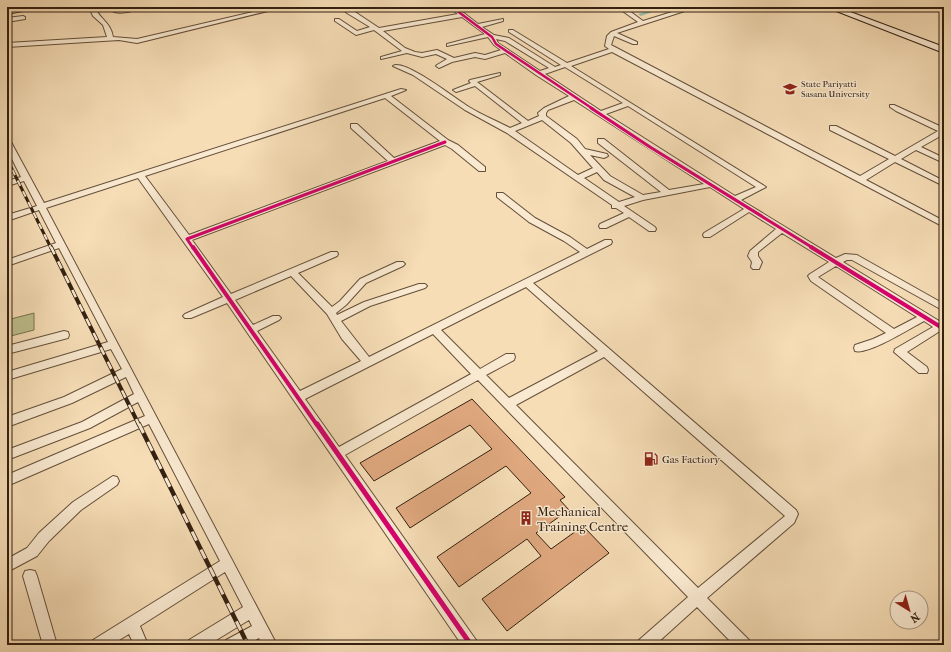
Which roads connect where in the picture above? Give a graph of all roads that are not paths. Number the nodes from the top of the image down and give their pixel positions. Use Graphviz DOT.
graph roads {
  1 [pos="42,7"];
  2 [pos="92,7"];
  3 [pos="134,7"];
  4 [pos="281,7"];
  5 [pos="343,7"];
  6 [pos="367,7"];
  7 [pos="452,7"];
  8 [pos="620,7"];
  9 [pos="694,7"];
  10 [pos="830,7"];
  11 [pos="836,7"];
  12 [pos="268,8"];
  13 [pos="115,11"];
  14 [pos="7,12"];
  15 [pos="349,12"];
  16 [pos="463,15"];
  17 [pos="23,18"];
  18 [pos="7,20"];
  19 [pos="337,20"];
  20 [pos="501,20"];
  21 [pos="642,23"];
  22 [pos="477,26"];
  23 [pos="377,29"];
  24 [pos="511,31"];
  25 [pos="613,33"];
  26 [pos="490,36"];
  27 [pos="110,39"];
  28 [pos="458,43"];
  29 [pos="635,43"];
  30 [pos="7,45"];
  31 [pos="449,45"];
  32 [pos="540,48"];
  33 [pos="944,49"];
  34 [pos="613,50"];
  35 [pos="407,51"];
  36 [pos="505,51"];
  37 [pos="527,52"];
  38 [pos="475,54"];
  39 [pos="513,56"];
  40 [pos="383,58"];
  41 [pos="451,60"];
  42 [pos="566,65"];
  43 [pos="396,66"];
  44 [pos="439,66"];
  45 [pos="554,69"];
  46 [pos="498,74"];
  47 [pos="538,74"];
  48 [pos="475,84"];
  49 [pos="403,90"];
  50 [pos="456,90"];
  51 [pos="386,96"];
  52 [pos="574,97"];
  53 [pos="628,104"];
  54 [pos="892,106"];
  55 [pos="600,114"];
  56 [pos="543,117"];
  57 [pos="527,124"];
  58 [pos="354,126"];
  59 [pos="834,128"];
  60 [pos="510,131"];
  61 [pos="944,131"];
  62 [pos="601,141"];
  63 [pos="7,142"];
  64 [pos="445,142"];
  65 [pos="915,147"];
  66 [pos="583,151"];
  67 [pos="604,156"];
  68 [pos="894,159"];
  69 [pos="944,161"];
  70 [pos="394,162"];
  71 [pos="482,169"];
  72 [pos="598,169"];
  73 [pos="141,176"];
  74 [pos="25,178"];
  75 [pos="577,178"];
  76 [pos="860,180"];
  77 [pos="7,184"];
  78 [pos="944,184"];
  79 [pos="710,185"];
  80 [pos="667,193"];
  81 [pos="500,195"];
  82 [pos="642,198"];
  83 [pos="734,200"];
  84 [pos="615,206"];
  85 [pos="42,207"];
  86 [pos="749,209"];
  87 [pos="629,214"];
  88 [pos="7,218"];
  89 [pos="944,224"];
  90 [pos="603,226"];
  91 [pos="652,229"];
  92 [pos="781,229"];
  93 [pos="707,235"];
  94 [pos="187,238"];
  95 [pos="608,242"];
  96 [pos="61,244"];
  97 [pos="587,252"];
  98 [pos="334,254"];
  99 [pos="836,262"];
  100 [pos="7,263"];
  101 [pos="400,264"];
  102 [pos="756,267"];
  103 [pos="292,272"];
  104 [pos="527,283"];
  105 [pos="422,286"];
  106 [pos="228,298"];
  107 [pos="944,308"];
  108 [pos="188,316"];
  109 [pos="333,316"];
  110 [pos="924,317"];
  111 [pos="276,318"];
  112 [pos="942,328"];
  113 [pos="434,329"];
  114 [pos="251,330"];
  115 [pos="894,333"];
  116 [pos="64,335"];
  117 [pos="114,344"];
  118 [pos="859,348"];
  119 [pos="7,350"];
  120 [pos="604,352"];
  121 [pos="510,357"];
  122 [pos="368,363"];
  123 [pos="923,370"];
  124 [pos="128,371"];
  125 [pos="478,374"];
  126 [pos="7,376"];
  127 [pos="140,396"];
  128 [pos="298,398"];
  129 [pos="508,404"];
  130 [pos="151,418"];
  131 [pos="7,422"];
  132 [pos="337,454"];
  133 [pos="7,455"];
  134 [pos="7,481"];
  135 [pos="113,481"];
  136 [pos="227,564"];
  137 [pos="7,566"];
  138 [pos="30,576"];
  139 [pos="698,597"];
  140 [pos="252,610"];
  141 [pos="132,623"];
  142 [pos="261,628"];
  143 [pos="50,645"];
  144 [pos="98,645"];
  145 [pos="141,645"];
  146 [pos="194,645"];
  147 [pos="231,645"];
  148 [pos="270,645"];
  149 [pos="471,645"];
  150 [pos="644,645"];
  151 [pos="744,645"];
  1 -- 14 [label="street"];
  2 -- 27 [label="street"];
  3 -- 13 [label="street"];
  4 -- 12 [label="street"];
  5 -- 15 [label="street"];
  6 -- 15 [label="street"];
  7 -- 16 [label="street"];
  8 -- 21 [label="street"];
  9 -- 21 [label="street"];
  10 -- 33 [label="main road"];
  11 -- 33 [label="main road"];
  12 -- 27 [label="street"];
  15 -- 23 [label="street"];
  16 -- 22 [label="street"];
  16 -- 23 [label="street"];
  17 -- 18 [label="street"];
  19 -- 23 [label="street"];
  20 -- 22 [label="street"];
  21 -- 25 [label="street"];
  22 -- 26 [label="street"];
  23 -- 35 [label="street"];
  24 -- 32 [label="street"];
  25 -- 29 [label="street"];
  25 -- 34 [label="street"];
  26 -- 28 [label="street"];
  26 -- 36 [label="street"];
  26 -- 37 [label="street"];
  27 -- 30 [label="street"];
  28 -- 31 [label="street"];
  28 -- 38 [label="street"];
  32 -- 37 [label="street"];
  32 -- 42 [label="street"];
  34 -- 42 [label="street"];
  34 -- 76 [label="street"];
  35 -- 40 [label="street"];
  35 -- 41 [label="street"];
  36 -- 38 [label="street"];
  36 -- 39 [label="street"];
  37 -- 39 [label="street"];
  37 -- 45 [label="street"];
  38 -- 41 [label="street"];
  39 -- 47 [label="street"];
  41 -- 44 [label="street"];
  42 -- 45 [label="street"];
  42 -- 53 [label="street"];
  43 -- 60 [label="street"];
  45 -- 47 [label="street"];
  46 -- 48 [label="street"];
  47 -- 52 [label="street"];
  48 -- 50 [label="street"];
  48 -- 57 [label="street"];
  49 -- 51 [label="street"];
  51 -- 64 [label="street"];
  51 -- 73 [label="street"];
  52 -- 55 [label="street"];
  52 -- 56 [label="street"];
  53 -- 55 [label="street"];
  53 -- 83 [label="street"];
  54 -- 61 [label="street"];
  55 -- 79 [label="street"];
  56 -- 57 [label="street"];
  56 -- 66 [label="street"];
  57 -- 60 [label="street"];
  58 -- 70 [label="street"];
  59 -- 68 [label="street"];
  60 -- 75 [label="street"];
  61 -- 65 [label="street"];
  62 -- 80 [label="street"];
  63 -- 74 [label="street"];
  64 -- 70 [label="street"];
  64 -- 71 [label="street"];
  65 -- 68 [label="street"];
  65 -- 69 [label="street"];
  66 -- 67 [label="street"];
  66 -- 72 [label="street"];
  68 -- 76 [label="street"];
  68 -- 78 [label="street"];
  70 -- 94 [label="street"];
  72 -- 75 [label="street"];
  72 -- 82 [label="street"];
  73 -- 85 [label="street"];
  73 -- 94 [label="street"];
  74 -- 77 [label="street"];
  74 -- 85 [label="street"];
  75 -- 84 [label="street"];
  76 -- 89 [label="street"];
  79 -- 80 [label="street"];
  79 -- 83 [label="street"];
  80 -- 82 [label="street"];
  81 -- 97 [label="street"];
  82 -- 84 [label="street"];
  83 -- 86 [label="street"];
  84 -- 87 [label="street"];
  85 -- 88 [label="street"];
  85 -- 96 [label="street"];
  86 -- 92 [label="street"];
  86 -- 93 [label="street"];
  87 -- 90 [label="street"];
  87 -- 91 [label="street"];
  92 -- 99 [label="street"];
  92 -- 102 [label="street"];
  94 -- 106 [label="street"];
  95 -- 97 [label="street"];
  96 -- 100 [label="street"];
  96 -- 117 [label="street"];
  97 -- 104 [label="street"];
  98 -- 103 [label="street"];
  99 -- 107 [label="street"];
  99 -- 110 [label="street"];
  99 -- 115 [label="street"];
  101 -- 109 [label="street"];
  103 -- 106 [label="street"];
  103 -- 109 [label="street"];
  104 -- 113 [label="street"];
  104 -- 120 [label="street"];
  105 -- 109 [label="street"];
  106 -- 108 [label="street"];
  106 -- 114 [label="street"];
  109 -- 122 [label="street"];
  110 -- 112 [label="street"];
  110 -- 115 [label="street"];
  111 -- 114 [label="street"];
  112 -- 123 [label="street"];
  113 -- 122 [label="street"];
  113 -- 125 [label="street"];
  114 -- 128 [label="street"];
  115 -- 118 [label="street"];
  116 -- 119 [label="street"];
  117 -- 124 [label="street"];
  117 -- 126 [label="street"];
  120 -- 129 [label="street"];
  120 -- 139 [label="street"];
  121 -- 125 [label="street"];
  122 -- 128 [label="street"];
  124 -- 127 [label="street"];
  124 -- 131 [label="street"];
  125 -- 129 [label="street"];
  125 -- 132 [label="street"];
  127 -- 130 [label="street"];
  127 -- 133 [label="street"];
  128 -- 132 [label="street"];
  129 -- 139 [label="street"];
  130 -- 134 [label="street"];
  130 -- 136 [label="street"];
  132 -- 149 [label="street"];
  135 -- 137 [label="street"];
  136 -- 140 [label="street"];
  136 -- 141 [label="street"];
  138 -- 143 [label="street"];
  139 -- 150 [label="street"];
  139 -- 151 [label="street"];
  140 -- 142 [label="street"];
  140 -- 146 [label="street"];
  141 -- 144 [label="street"];
  141 -- 145 [label="street"];
  142 -- 147 [label="street"];
  142 -- 148 [label="street"];
}
